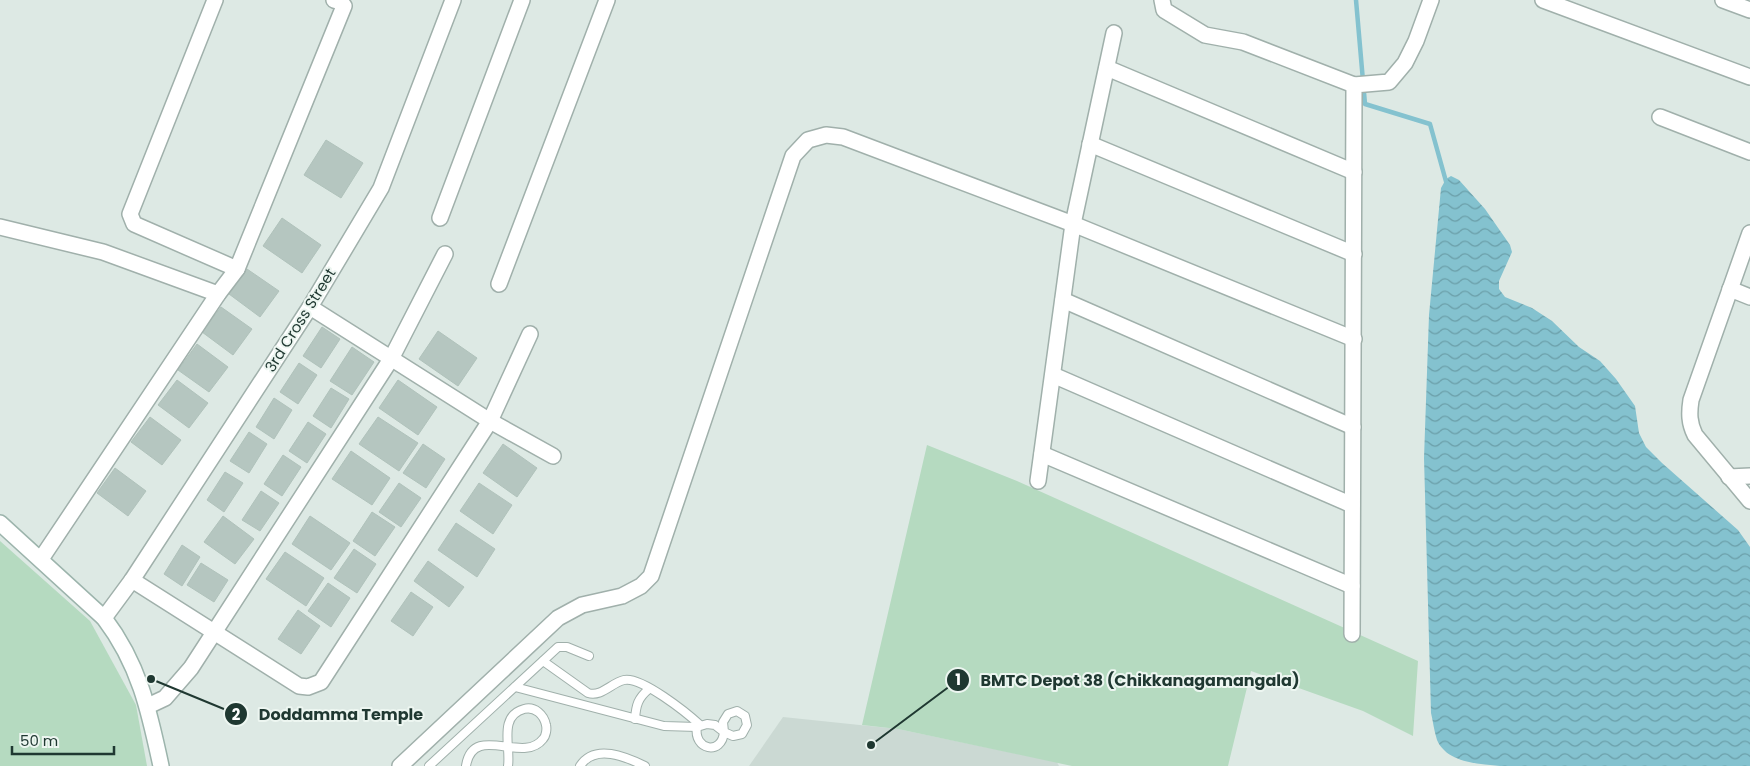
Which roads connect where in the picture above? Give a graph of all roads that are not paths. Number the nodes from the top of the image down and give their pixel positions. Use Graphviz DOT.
graph roads {
  1 [pos="215,0"];
  2 [pos="334,0"];
  3 [pos="453,0"];
  4 [pos="522,0"];
  5 [pos="607,0"];
  6 [pos="1162,0"];
  7 [pos="1431,0"];
  8 [pos="1543,0"];
  9 [pos="1723,0"];
  10 [pos="1750,10"];
  11 [pos="1114,33"];
  12 [pos="1107,68"];
  13 [pos="1750,76"];
  14 [pos="1354,85"];
  15 [pos="1660,117"];
  16 [pos="1090,144"];
  17 [pos="1750,152"];
  18 [pos="1354,172"];
  19 [pos="440,218"];
  20 [pos="1073,224"];
  21 [pos="0,227"];
  22 [pos="1750,233"];
  23 [pos="445,254"];
  24 [pos="1354,254"];
  25 [pos="237,269"];
  26 [pos="499,284"];
  27 [pos="1730,289"];
  28 [pos="218,294"];
  29 [pos="1750,297"];
  30 [pos="1063,300"];
  31 [pos="310,307"];
  32 [pos="530,334"];
  33 [pos="1354,339"];
  34 [pos="391,359"];
  35 [pos="1053,375"];
  36 [pos="490,421"];
  37 [pos="1353,427"];
  38 [pos="1042,454"];
  39 [pos="552,456"];
  40 [pos="1729,476"];
  41 [pos="1750,476"];
  42 [pos="1038,481"];
  43 [pos="1750,501"];
  44 [pos="1352,505"];
  45 [pos="0,523"];
  46 [pos="41,559"];
  47 [pos="132,580"];
  48 [pos="1352,586"];
  49 [pos="104,618"];
  50 [pos="214,633"];
  51 [pos="1352,634"];
  52 [pos="589,656"];
  53 [pos="543,661"];
  54 [pos="515,687"];
  55 [pos="649,689"];
  56 [pos="148,706"];
  57 [pos="635,719"];
  58 [pos="698,726"];
  59 [pos="507,747"];
  60 [pos="161,766"];
  61 [pos="400,766"];
  62 [pos="429,766"];
  63 [pos="466,766"];
  64 [pos="508,766"];
  65 [pos="580,766"];
  66 [pos="644,766"];
  1 -- 25 [label="street"];
  2 -- 25 [label="street"];
  3 -- 31 [label="street, 3rd Cross Street"];
  4 -- 19 [label="street"];
  5 -- 26 [label="street"];
  6 -- 14 [label="street"];
  7 -- 14 [label="street"];
  8 -- 13 [label="street"];
  9 -- 10 [label="street"];
  11 -- 12 [label="street"];
  12 -- 16 [label="street"];
  12 -- 18 [label="street"];
  14 -- 18 [label="street"];
  15 -- 17 [label="street"];
  16 -- 20 [label="street"];
  16 -- 24 [label="street"];
  18 -- 24 [label="street"];
  20 -- 30 [label="street"];
  20 -- 33 [label="street"];
  20 -- 61 [label="street"];
  21 -- 28 [label="street"];
  22 -- 27 [label="street"];
  23 -- 34 [label="street"];
  24 -- 33 [label="street"];
  25 -- 28 [label="street"];
  27 -- 29 [label="street"];
  27 -- 40 [label="street"];
  28 -- 46 [label="street"];
  30 -- 35 [label="street"];
  30 -- 37 [label="street"];
  31 -- 34 [label="street"];
  31 -- 47 [label="street, 3rd Cross Street"];
  32 -- 36 [label="street"];
  33 -- 37 [label="street"];
  34 -- 36 [label="street"];
  34 -- 50 [label="street"];
  35 -- 38 [label="street"];
  35 -- 44 [label="street"];
  36 -- 39 [label="street"];
  36 -- 50 [label="street"];
  37 -- 44 [label="street"];
  38 -- 42 [label="street"];
  38 -- 48 [label="street"];
  40 -- 41 [label="street"];
  40 -- 43 [label="street"];
  44 -- 48 [label="street"];
  45 -- 46 [label="street"];
  46 -- 49 [label="street"];
  47 -- 49 [label="street, 3rd Cross Street"];
  47 -- 50 [label="street"];
  48 -- 51 [label="street"];
  49 -- 56 [label="street"];
  50 -- 56 [label="street"];
  52 -- 53 [label="lane"];
  53 -- 54 [label="lane"];
  53 -- 55 [label="lane"];
  54 -- 57 [label="lane"];
  54 -- 62 [label="lane"];
  55 -- 57 [label="lane"];
  55 -- 58 [label="lane"];
  56 -- 60 [label="street"];
  57 -- 58 [label="lane"];
  58 -- 58 [label="lane"];
  59 -- 59 [label="lane"];
  59 -- 63 [label="lane"];
  59 -- 64 [label="lane"];
  65 -- 66 [label="lane"];
}
